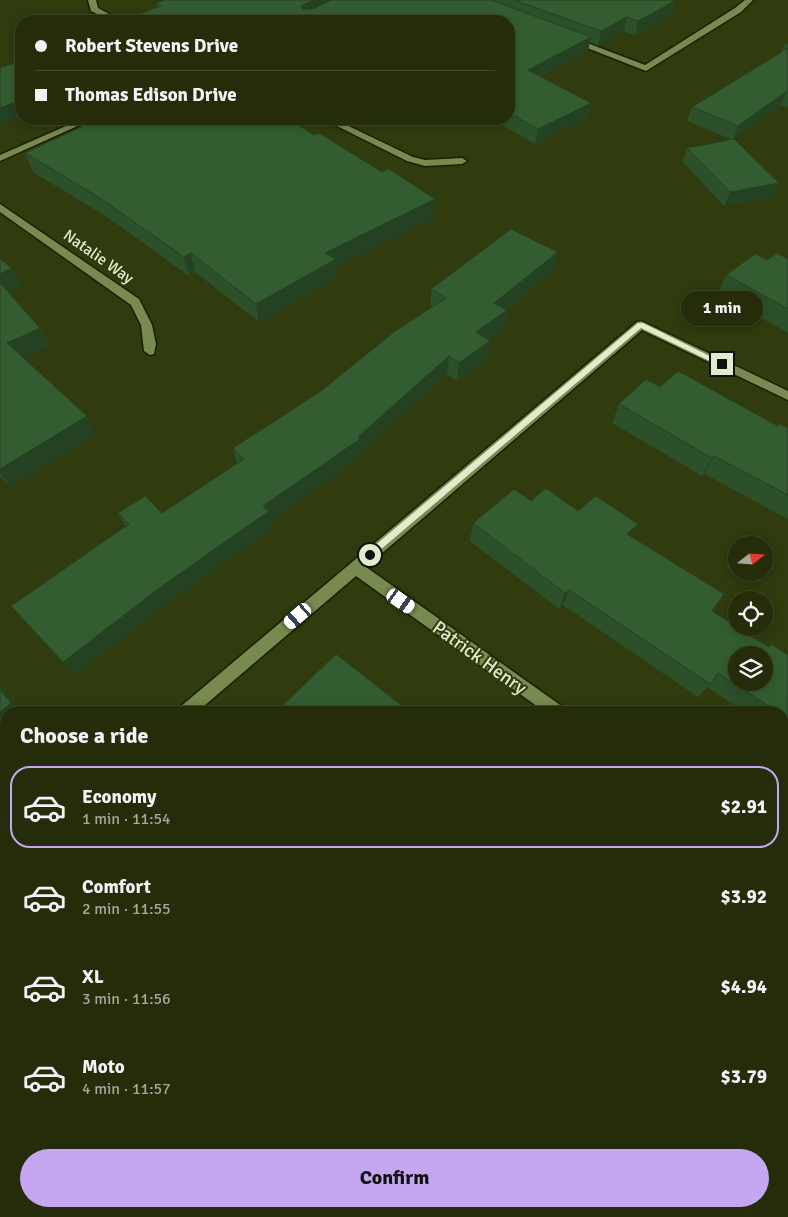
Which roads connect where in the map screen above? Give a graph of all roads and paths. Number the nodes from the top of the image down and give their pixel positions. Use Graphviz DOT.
graph roads {
  1 [pos="92,0"];
  2 [pos="749,0"];
  3 [pos="106,15"];
  4 [pos="563,37"];
  5 [pos="75,125"];
  6 [pos="339,125"];
  7 [pos="0,158"];
  8 [pos="462,162"];
  9 [pos="0,207"];
  10 [pos="150,351"];
  11 [pos="788,396"];
  12 [pos="354,567"];
  13 [pos="193,706"];
  14 [pos="548,706"];
  1 -- 3 [label="street"];
  2 -- 4 [label="street"];
  5 -- 7 [label="street"];
  6 -- 8 [label="street"];
  9 -- 10 [label="street, Natalie Way"];
  11 -- 12 [label="street"];
  12 -- 13 [label="street"];
  12 -- 14 [label="street, Patrick Henry"];
}
